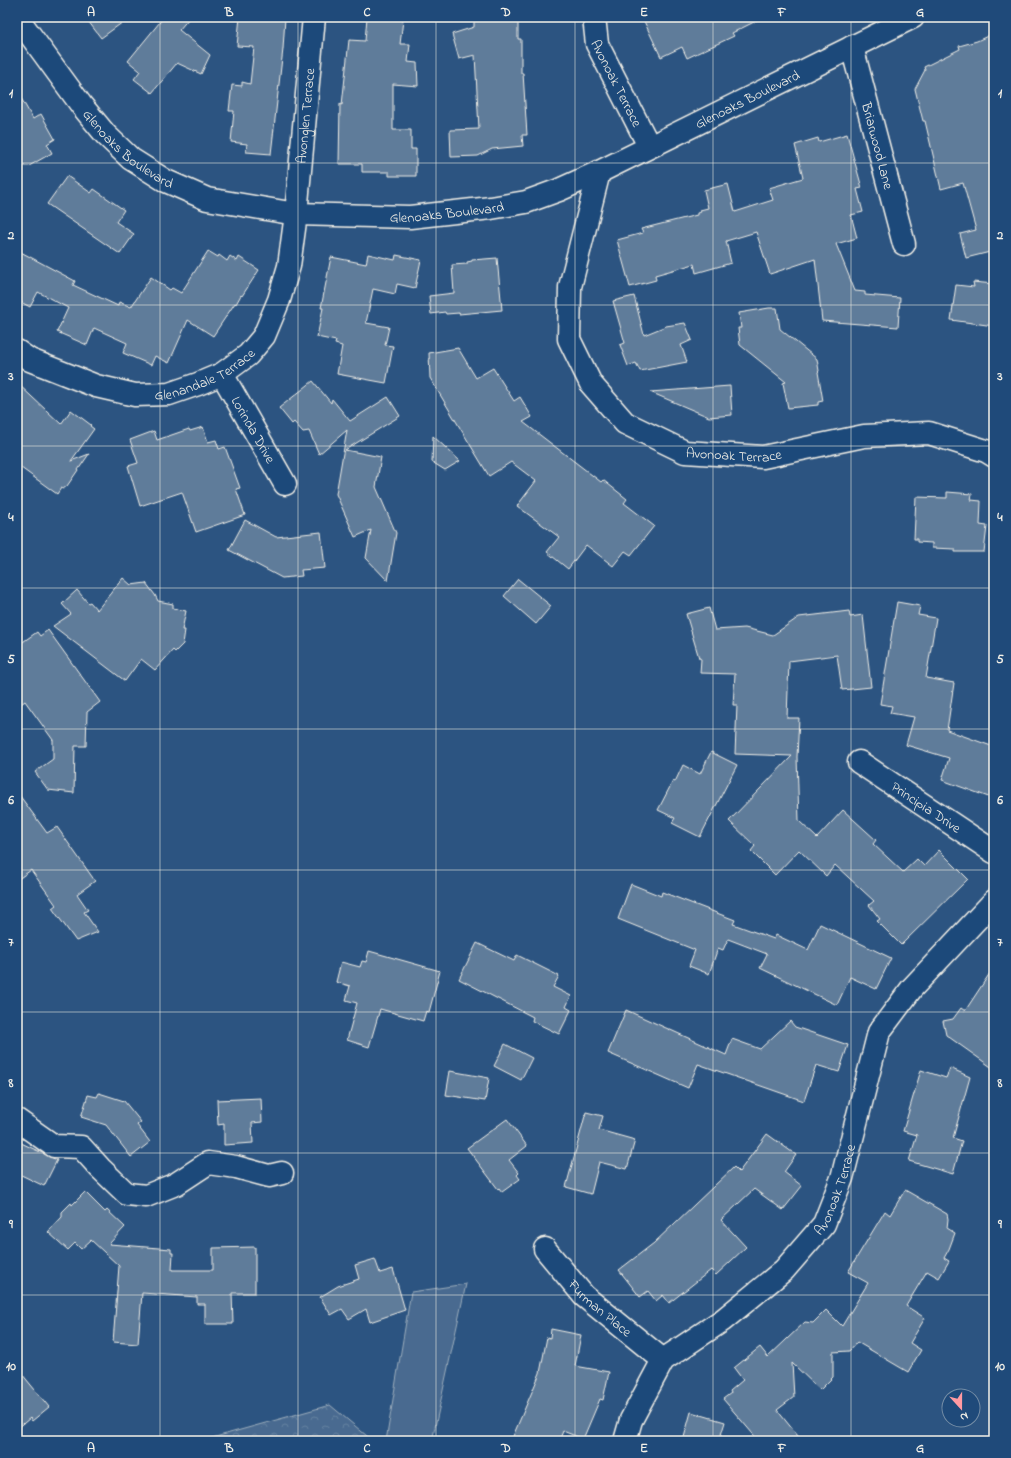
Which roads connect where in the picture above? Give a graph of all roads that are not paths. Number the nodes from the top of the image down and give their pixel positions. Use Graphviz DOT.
graph roads {
  1 [pos="314,17"];
  2 [pos="594,17"];
  3 [pos="913,17"];
  4 [pos="17,18"];
  5 [pos="852,46"];
  6 [pos="649,146"];
  7 [pos="599,172"];
  8 [pos="296,214"];
  9 [pos="904,244"];
  10 [pos="17,351"];
  11 [pos="222,374"];
  12 [pos="994,456"];
  13 [pos="285,484"];
  14 [pos="859,762"];
  15 [pos="994,852"];
  16 [pos="994,901"];
  17 [pos="17,1120"];
  18 [pos="282,1173"];
  19 [pos="545,1249"];
  20 [pos="663,1360"];
  21 [pos="625,1441"];
  1 -- 8 [label="street, Avonglen Terrace"];
  2 -- 6 [label="street, Avonoak Terrace"];
  3 -- 5 [label="street, Glenoaks Boulevard"];
  4 -- 8 [label="street, Glenoaks Boulevard"];
  5 -- 6 [label="street, Glenoaks Boulevard"];
  5 -- 9 [label="street, Briarwood Lane"];
  6 -- 7 [label="street, Glenoaks Boulevard"];
  7 -- 8 [label="street, Glenoaks Boulevard"];
  7 -- 12 [label="street, Avonoak Terrace"];
  8 -- 11 [label="street, Glenandale Terrace"];
  10 -- 11 [label="street, Glenandale Terrace"];
  11 -- 13 [label="street, Lorinda Drive"];
  14 -- 15 [label="street, Principia Drive"];
  16 -- 20 [label="street, Avonoak Terrace"];
  17 -- 18 [label="street"];
  19 -- 20 [label="street, Furman Place"];
  20 -- 21 [label="street, Avonoak Terrace"];
}
